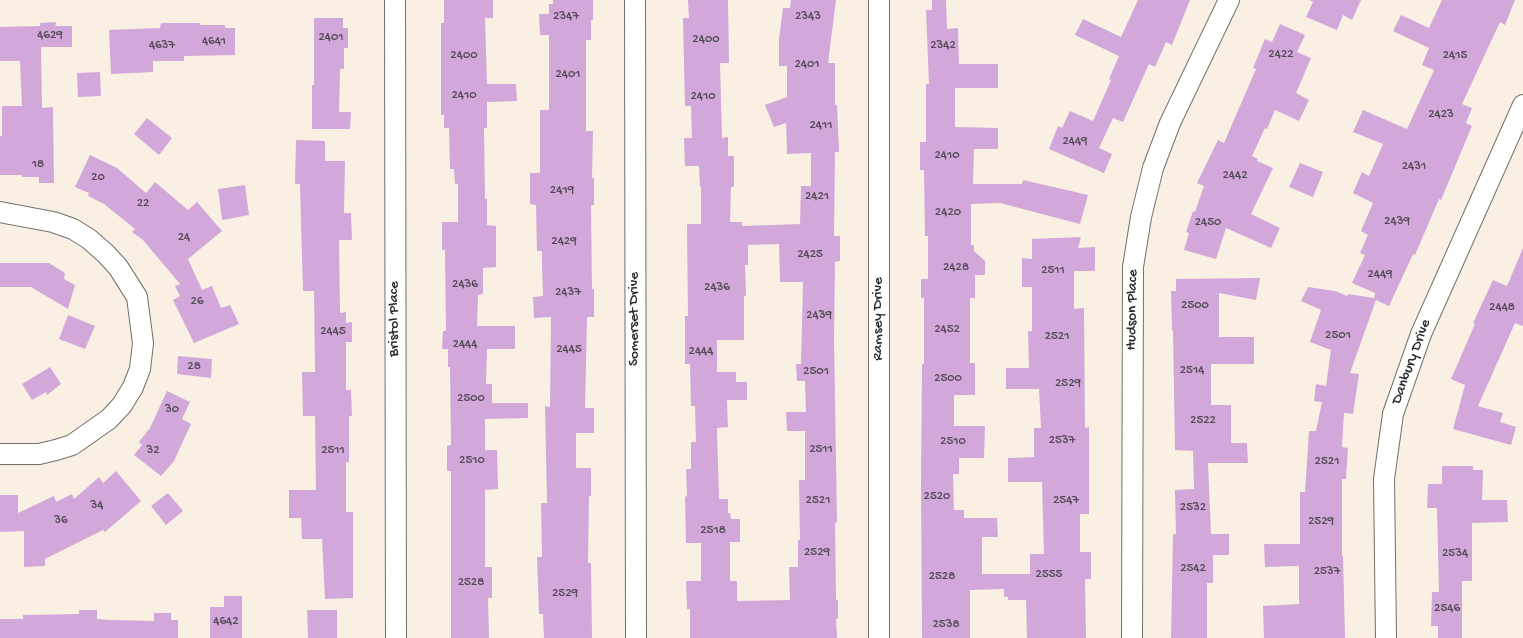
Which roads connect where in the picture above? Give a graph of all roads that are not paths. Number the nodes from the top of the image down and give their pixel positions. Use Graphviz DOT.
graph roads {
  1 [pos="395,0"];
  2 [pos="635,0"];
  3 [pos="879,0"];
  4 [pos="1229,0"];
  5 [pos="1523,105"];
  6 [pos="0,212"];
  7 [pos="0,454"];
  8 [pos="396,638"];
  9 [pos="636,638"];
  10 [pos="879,638"];
  11 [pos="1132,638"];
  12 [pos="1386,638"];
  1 -- 8 [label="street, Bristol Place"];
  2 -- 9 [label="street, Somerset Drive"];
  3 -- 10 [label="street, Ramsey Drive"];
  4 -- 11 [label="street, Hudson Place"];
  5 -- 12 [label="street, Danbury Drive"];
  6 -- 7 [label="street"];
}
